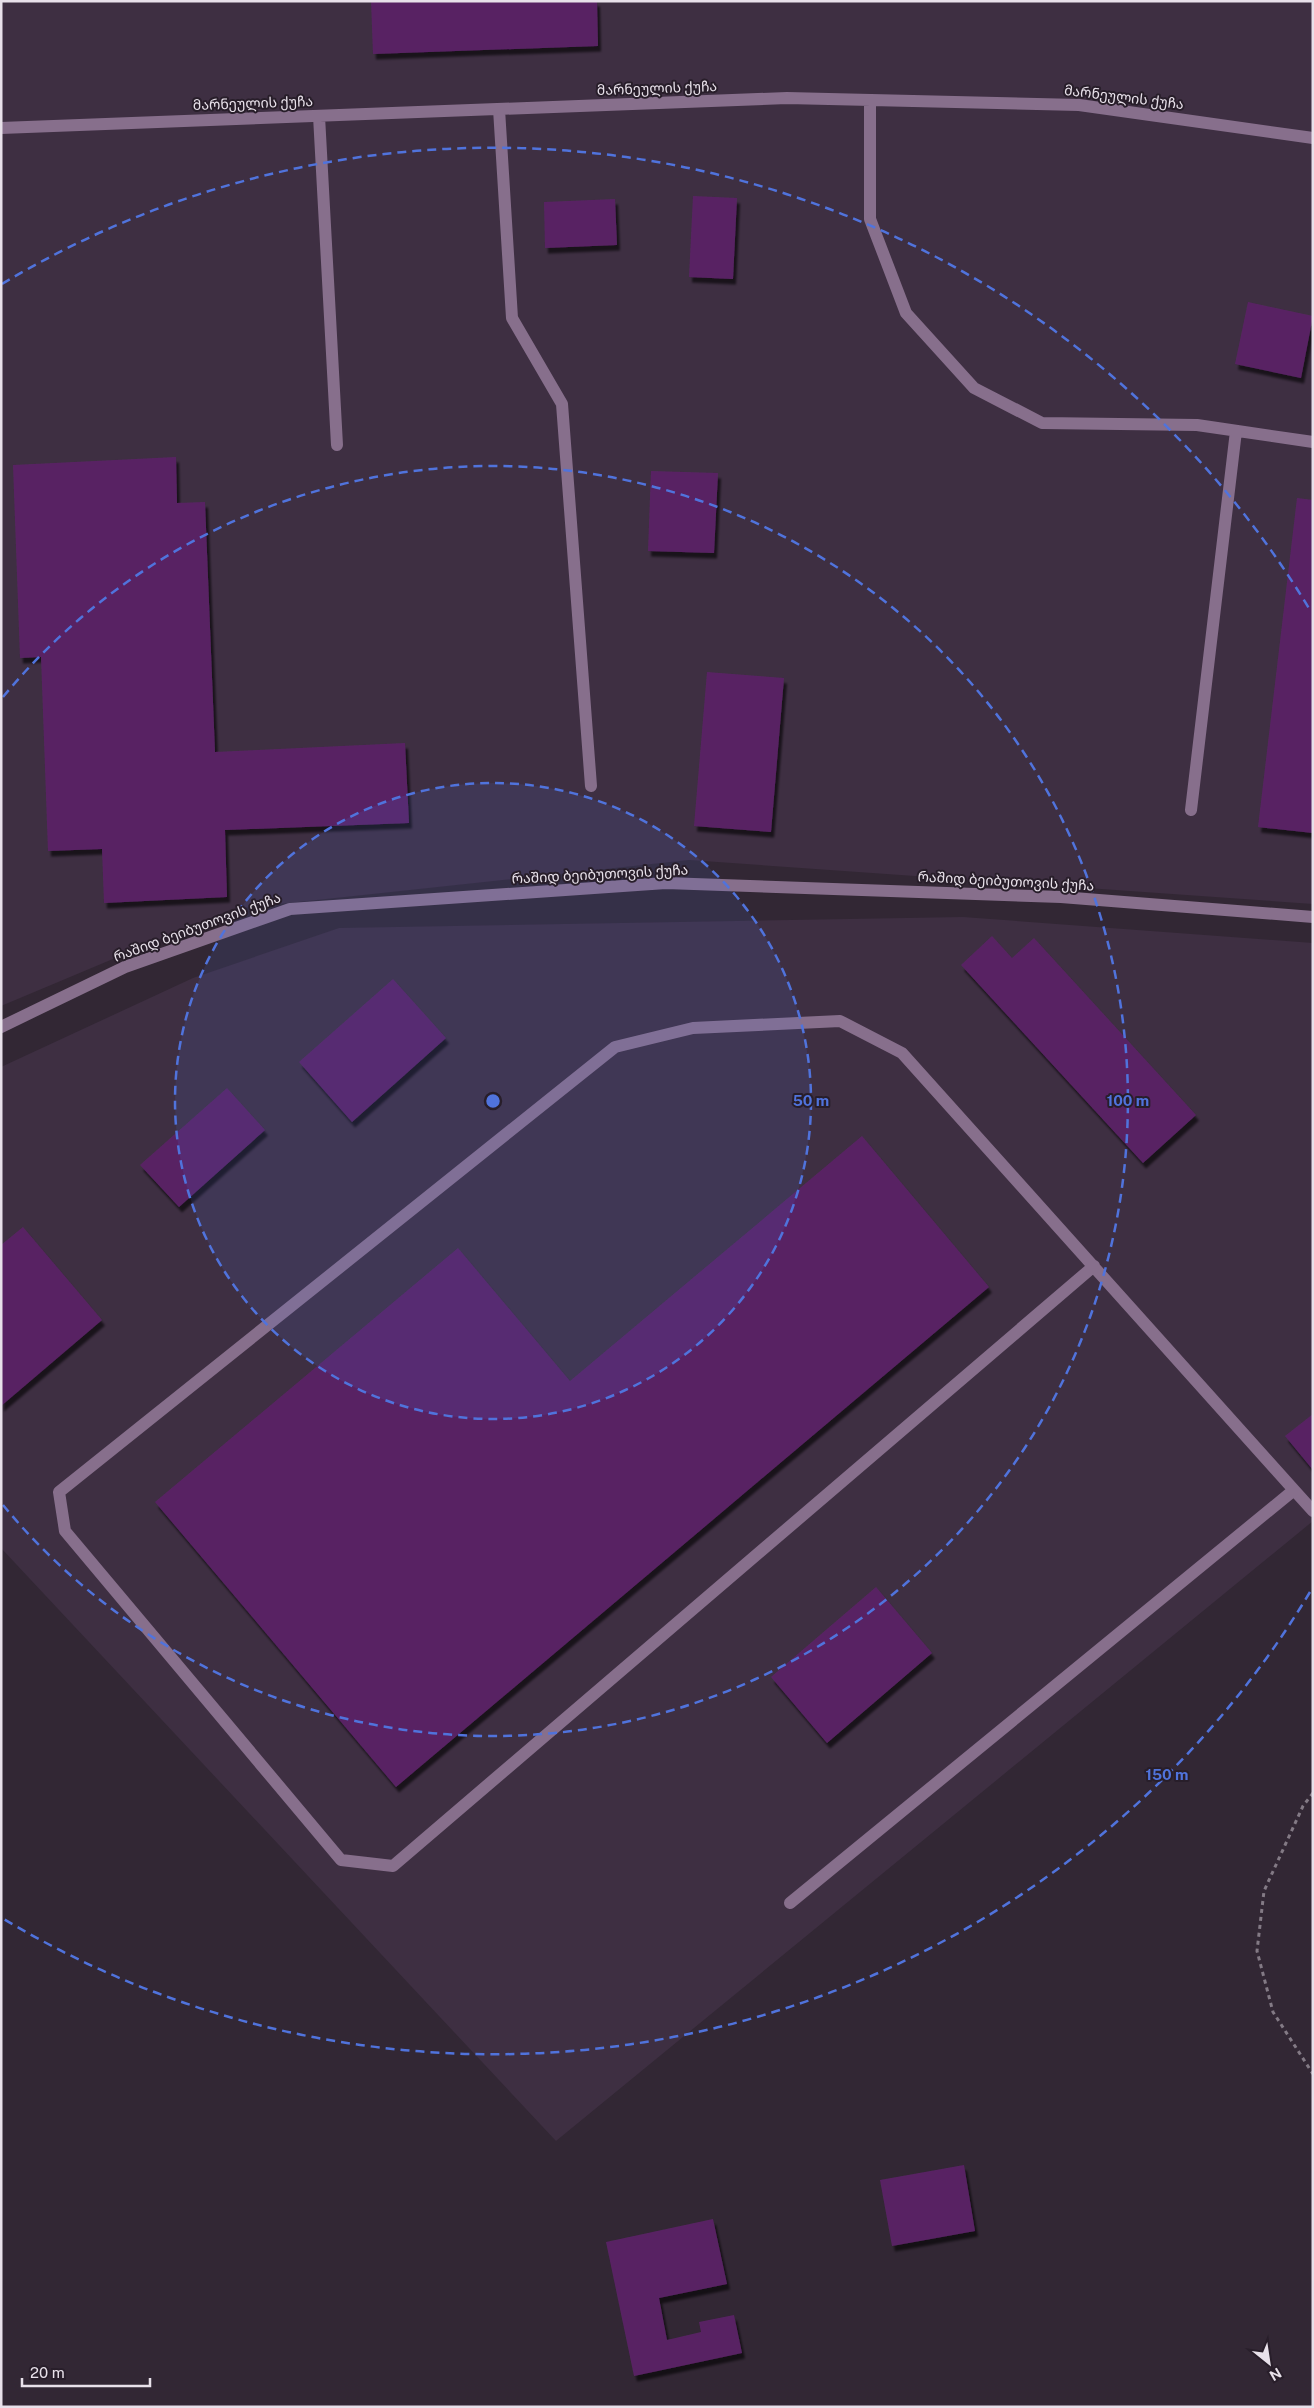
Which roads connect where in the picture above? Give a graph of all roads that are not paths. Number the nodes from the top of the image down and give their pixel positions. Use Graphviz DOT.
graph roads {
  1 [pos="870,100"];
  2 [pos="499,109"];
  3 [pos="319,116"];
  4 [pos="1,128"];
  5 [pos="1313,138"];
  6 [pos="1236,431"];
  7 [pos="1313,442"];
  8 [pos="336,445"];
  9 [pos="591,786"];
  10 [pos="1191,810"];
  11 [pos="1313,917"];
  12 [pos="1,1027"];
  13 [pos="1094,1266"];
  14 [pos="1294,1490"];
  15 [pos="1313,1511"];
  16 [pos="790,1903"];
  1 -- 2 [label="street, მარნეულის ქუჩა"];
  1 -- 5 [label="street, მარნეულის ქუჩა"];
  1 -- 6 [label="street"];
  2 -- 3 [label="street, მარნეულის ქუჩა"];
  2 -- 9 [label="street"];
  3 -- 4 [label="street, მარნეულის ქუჩა"];
  3 -- 8 [label="street"];
  6 -- 7 [label="street"];
  6 -- 10 [label="street"];
  11 -- 12 [label="street, რაშიდ ბეიბუთოვის ქუჩა"];
  13 -- 13 [label="street"];
  13 -- 14 [label="street"];
  14 -- 15 [label="street"];
  14 -- 16 [label="street"];
}
